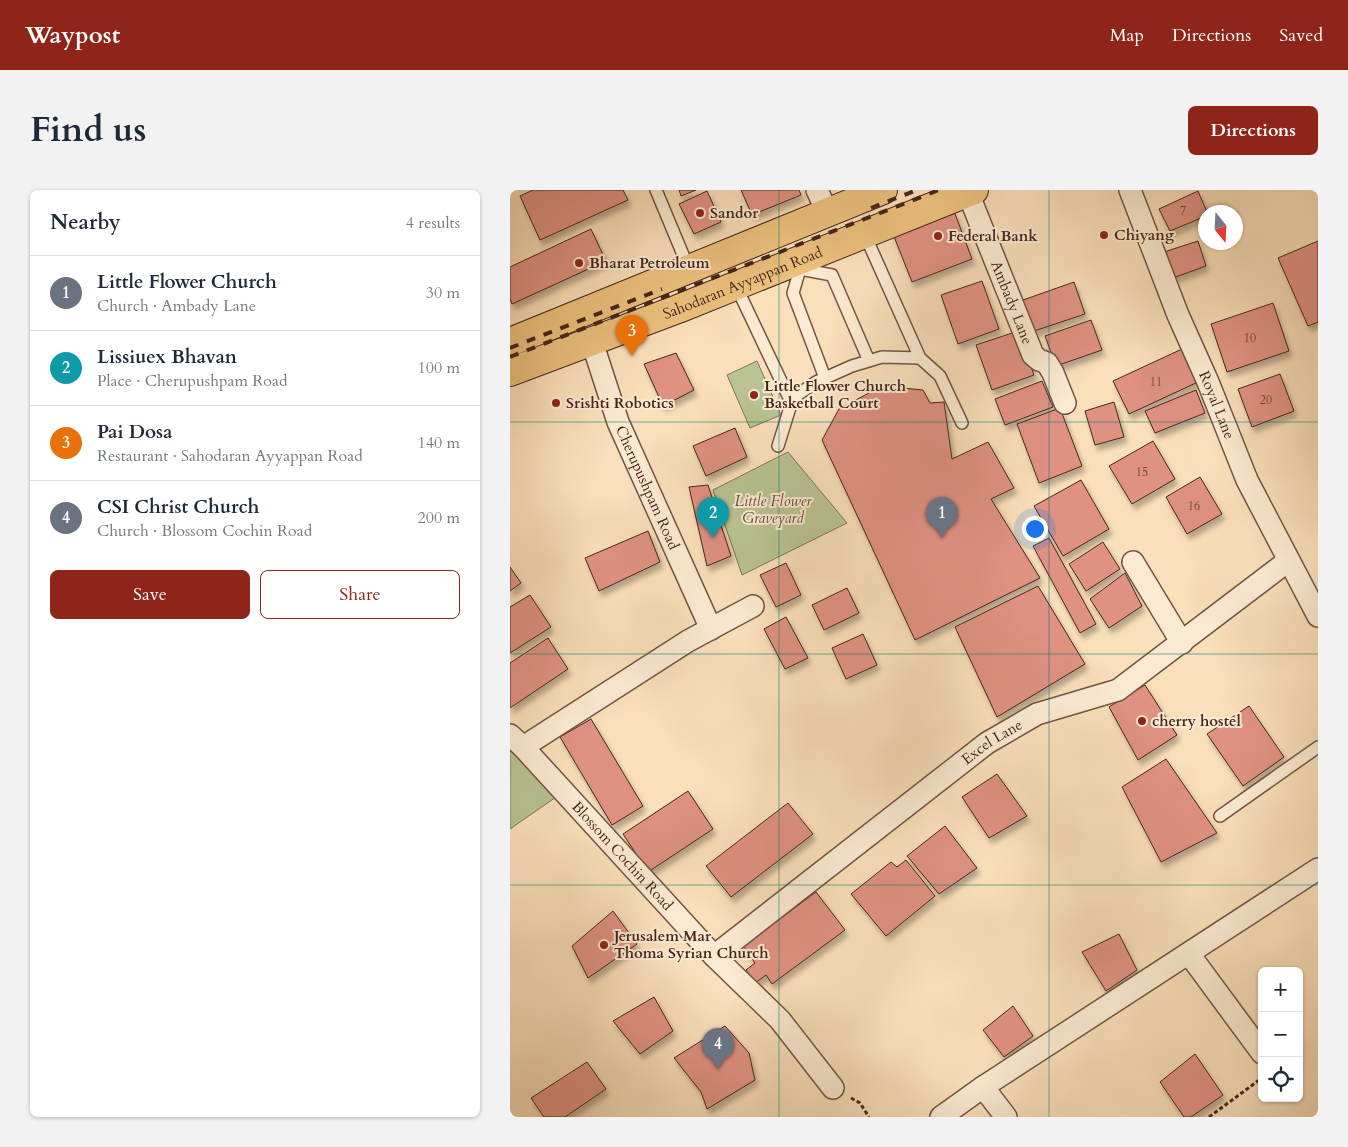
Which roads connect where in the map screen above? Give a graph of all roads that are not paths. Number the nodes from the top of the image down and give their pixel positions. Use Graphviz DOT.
graph roads {
  1 [pos="656,190"];
  2 [pos="883,190"];
  3 [pos="1130,190"];
  4 [pos="971,191"];
  5 [pos="822,201"];
  6 [pos="865,235"];
  7 [pos="798,265"];
  8 [pos="689,269"];
  9 [pos="736,286"];
  10 [pos="510,342"];
  11 [pos="592,342"];
  12 [pos="920,358"];
  13 [pos="868,361"];
  14 [pos="510,372"];
  15 [pos="824,378"];
  16 [pos="791,402"];
  17 [pos="1065,403"];
  18 [pos="962,423"];
  19 [pos="778,446"];
  20 [pos="1133,562"];
  21 [pos="1288,562"];
  22 [pos="753,606"];
  23 [pos="1318,616"];
  24 [pos="711,629"];
  25 [pos="1182,643"];
  26 [pos="517,741"];
  27 [pos="1318,747"];
  28 [pos="1220,816"];
  29 [pos="1318,869"];
  30 [pos="1189,954"];
  31 [pos="714,956"];
  32 [pos="1258,1048"];
  33 [pos="984,1086"];
  34 [pos="833,1088"];
  35 [pos="941,1117"];
  36 [pos="1006,1117"];
  1 -- 8 [label="lane"];
  2 -- 5 [label="main road"];
  3 -- 21 [label="street, Royal Lane"];
  4 -- 6 [label="main road, Sahodaran Ayyappan Road"];
  4 -- 17 [label="street, Ambady Lane"];
  5 -- 8 [label="main road"];
  6 -- 7 [label="main road, Sahodaran Ayyappan Road"];
  6 -- 12 [label="lane"];
  7 -- 9 [label="main road, Sahodaran Ayyappan Road"];
  7 -- 13 [label="lane"];
  7 -- 15 [label="lane"];
  8 -- 10 [label="main road"];
  9 -- 11 [label="main road, Sahodaran Ayyappan Road"];
  9 -- 16 [label="lane"];
  11 -- 14 [label="main road, Sahodaran Ayyappan Road"];
  11 -- 24 [label="street, Cherupushpam Road"];
  12 -- 13 [label="lane"];
  12 -- 18 [label="lane"];
  13 -- 15 [label="lane"];
  15 -- 16 [label="lane"];
  16 -- 19 [label="lane"];
  20 -- 25 [label="street"];
  21 -- 23 [label="street, Royal Lane"];
  21 -- 25 [label="street, Excel Lane"];
  22 -- 24 [label="street"];
  24 -- 26 [label="street"];
  25 -- 31 [label="street, Excel Lane"];
  26 -- 31 [label="street, Blossom Cochin Road"];
  27 -- 28 [label="lane"];
  29 -- 30 [label="street"];
  30 -- 32 [label="street"];
  30 -- 33 [label="street"];
  31 -- 34 [label="street, Blossom Cochin Road"];
  33 -- 35 [label="street"];
  33 -- 36 [label="street"];
}
